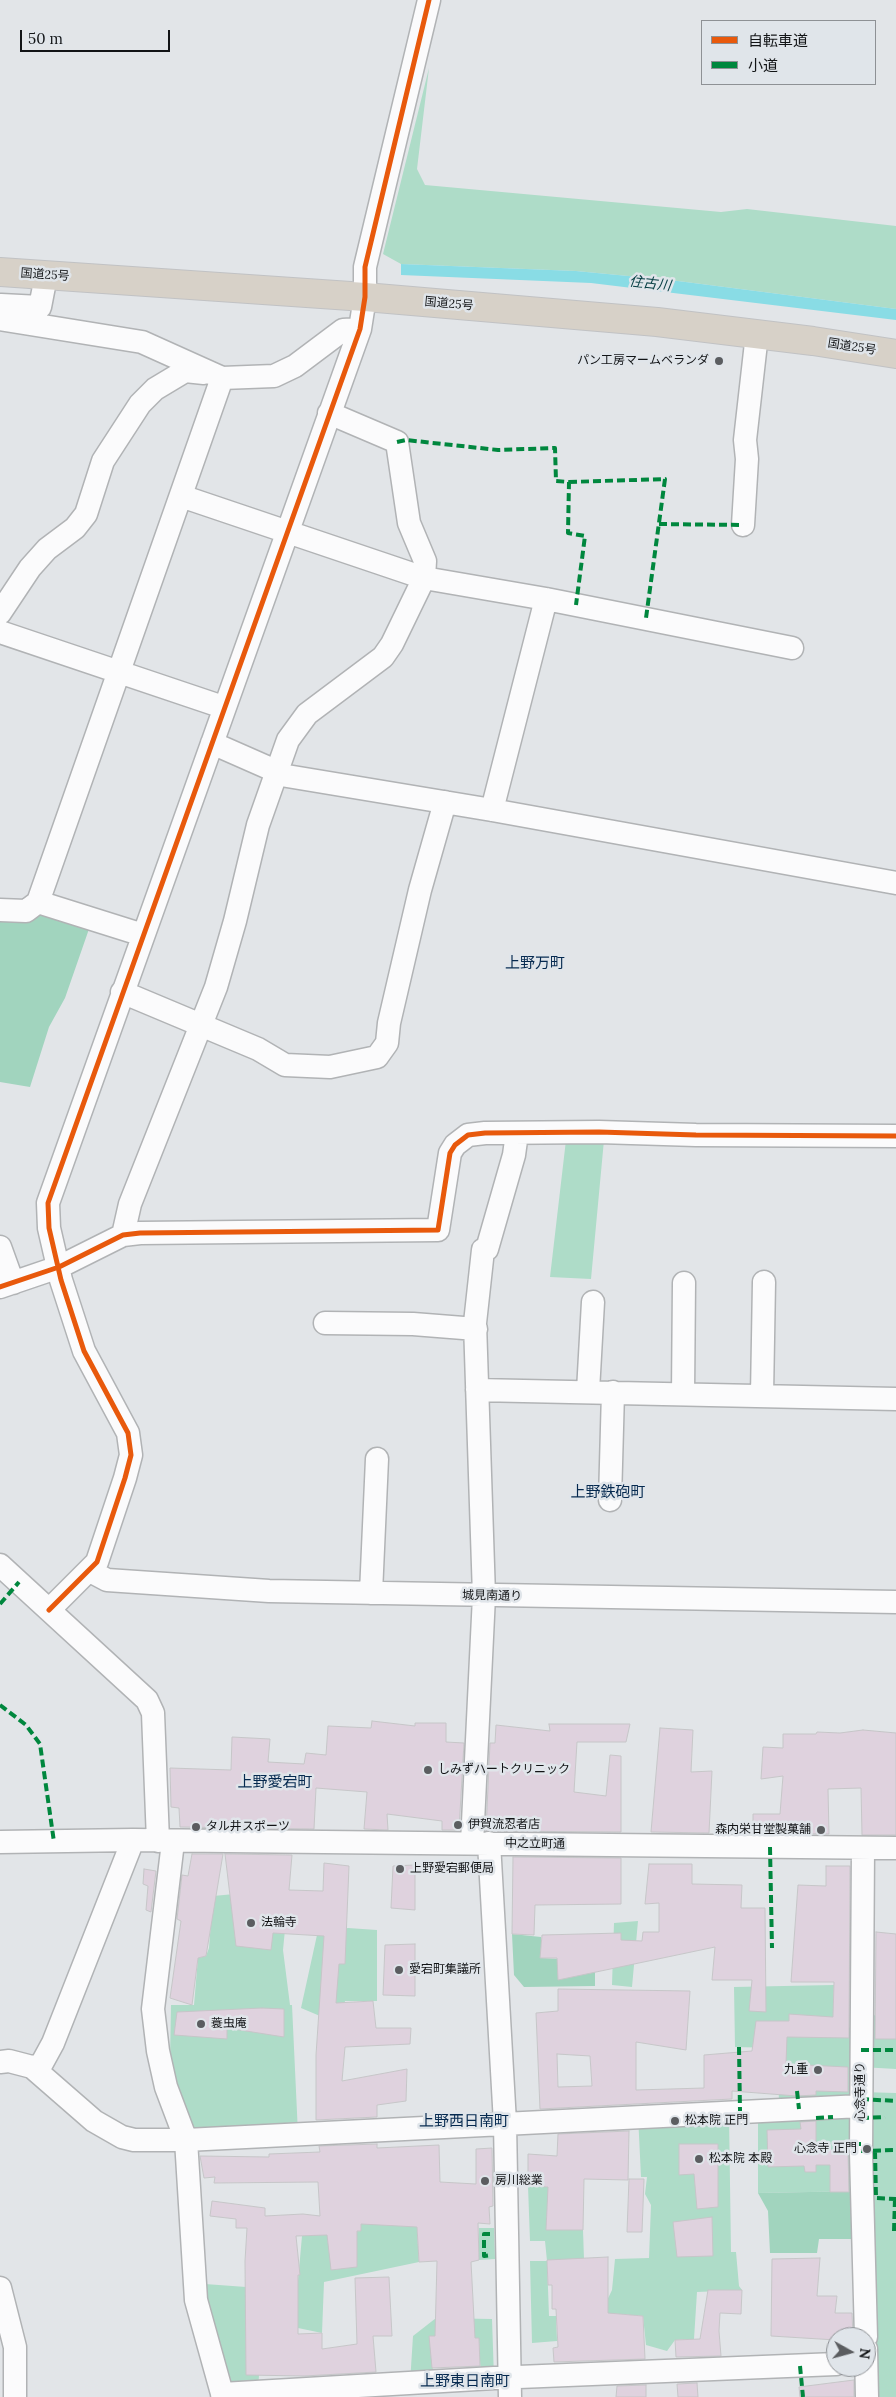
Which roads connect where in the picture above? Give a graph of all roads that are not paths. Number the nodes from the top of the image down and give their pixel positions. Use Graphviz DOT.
graph roads {
  1 [pos="429,0"];
  2 [pos="0,272"];
  3 [pos="46,276"];
  4 [pos="365,297"];
  5 [pos="0,305"];
  6 [pos="0,319"];
  7 [pos="360,328"];
  8 [pos="757,334"];
  9 [pos="896,354"];
  10 [pos="217,376"];
  11 [pos="329,414"];
  12 [pos="180,496"];
  13 [pos="743,525"];
  14 [pos="286,532"];
  15 [pos="424,578"];
  16 [pos="546,599"];
  17 [pos="0,613"];
  18 [pos="0,632"];
  19 [pos="792,648"];
  20 [pos="119,671"];
  21 [pos="223,707"];
  22 [pos="212,743"];
  23 [pos="276,771"];
  24 [pos="445,802"];
  25 [pos="492,810"];
  26 [pos="896,883"];
  27 [pos="38,902"];
  28 [pos="0,910"];
  29 [pos="143,935"];
  30 [pos="122,992"];
  31 [pos="200,1025"];
  32 [pos="517,1133"];
  33 [pos="896,1136"];
  34 [pos="123,1235"];
  35 [pos="0,1247"];
  36 [pos="59,1267"];
  37 [pos="764,1282"];
  38 [pos="684,1283"];
  39 [pos="6,1285"];
  40 [pos="593,1302"];
  41 [pos="325,1323"];
  42 [pos="476,1329"];
  43 [pos="478,1390"];
  44 [pos="588,1391"];
  45 [pos="613,1392"];
  46 [pos="683,1394"];
  47 [pos="762,1395"];
  48 [pos="896,1399"];
  49 [pos="376,1460"];
  50 [pos="610,1500"];
  51 [pos="0,1565"];
  52 [pos="90,1571"];
  53 [pos="370,1593"];
  54 [pos="484,1596"];
  55 [pos="896,1602"];
  56 [pos="49,1610"];
  57 [pos="133,1840"];
  58 [pos="0,1842"];
  59 [pos="165,1842"];
  60 [pos="481,1843"];
  61 [pos="863,1848"];
  62 [pos="896,1848"];
  63 [pos="0,2062"];
  64 [pos="32,2067"];
  65 [pos="860,2106"];
  66 [pos="505,2123"];
  67 [pos="186,2140"];
  68 [pos="0,2288"];
  69 [pos="866,2327"];
  70 [pos="826,2365"];
  71 [pos="866,2377"];
  72 [pos="510,2387"];
  73 [pos="222,2395"];
  74 [pos="15,2397"];
  75 [pos="867,2397"];
  1 -- 4 [label="street"];
  2 -- 3 [label="highway, 国道25号"];
  3 -- 4 [label="highway, 国道25号"];
  3 -- 5 [label="street"];
  4 -- 7 [label="street"];
  4 -- 8 [label="highway, 国道25号"];
  6 -- 10 [label="street"];
  7 -- 10 [label="street"];
  7 -- 11 [label="street"];
  8 -- 9 [label="highway, 国道25号"];
  8 -- 13 [label="street"];
  10 -- 12 [label="street"];
  10 -- 17 [label="street"];
  11 -- 14 [label="street"];
  11 -- 15 [label="street"];
  12 -- 14 [label="street"];
  12 -- 20 [label="street"];
  14 -- 15 [label="street"];
  14 -- 21 [label="street"];
  15 -- 16 [label="street"];
  15 -- 23 [label="street"];
  16 -- 19 [label="street"];
  16 -- 25 [label="street"];
  18 -- 20 [label="street"];
  20 -- 21 [label="street"];
  20 -- 27 [label="street"];
  21 -- 22 [label="street"];
  22 -- 23 [label="street"];
  22 -- 29 [label="street"];
  23 -- 24 [label="street"];
  23 -- 31 [label="street"];
  24 -- 25 [label="street"];
  24 -- 31 [label="street"];
  25 -- 26 [label="street"];
  27 -- 28 [label="street"];
  27 -- 29 [label="street"];
  29 -- 30 [label="street"];
  30 -- 31 [label="street"];
  30 -- 36 [label="street"];
  31 -- 34 [label="street"];
  32 -- 33 [label="street"];
  32 -- 34 [label="street"];
  32 -- 42 [label="street"];
  34 -- 36 [label="street"];
  35 -- 39 [label="street"];
  36 -- 39 [label="street"];
  36 -- 52 [label="street"];
  37 -- 47 [label="street"];
  38 -- 46 [label="street"];
  40 -- 44 [label="street"];
  41 -- 42 [label="street"];
  42 -- 43 [label="street"];
  43 -- 44 [label="street"];
  43 -- 54 [label="street"];
  44 -- 45 [label="street"];
  45 -- 46 [label="street"];
  45 -- 50 [label="street"];
  46 -- 47 [label="street"];
  47 -- 48 [label="street"];
  49 -- 53 [label="street"];
  51 -- 56 [label="street"];
  52 -- 53 [label="street, 城見南通り"];
  52 -- 56 [label="street"];
  53 -- 54 [label="street, 城見南通り"];
  54 -- 55 [label="street, 城見南通り"];
  54 -- 60 [label="street"];
  56 -- 59 [label="street"];
  57 -- 58 [label="street, 中之立町通"];
  57 -- 59 [label="street, 中之立町通"];
  57 -- 64 [label="street"];
  59 -- 60 [label="street, 中之立町通"];
  59 -- 67 [label="street"];
  60 -- 61 [label="street, 中之立町通"];
  60 -- 66 [label="street"];
  61 -- 62 [label="street, 中之立町通"];
  61 -- 65 [label="street, 心念寺通り"];
  63 -- 64 [label="street"];
  64 -- 67 [label="street"];
  65 -- 66 [label="street"];
  65 -- 69 [label="street, 心念寺通り"];
  66 -- 67 [label="street"];
  66 -- 72 [label="street"];
  67 -- 73 [label="street"];
  68 -- 74 [label="street"];
  70 -- 72 [label="street"];
  71 -- 75 [label="street"];
  72 -- 73 [label="street"];
}
